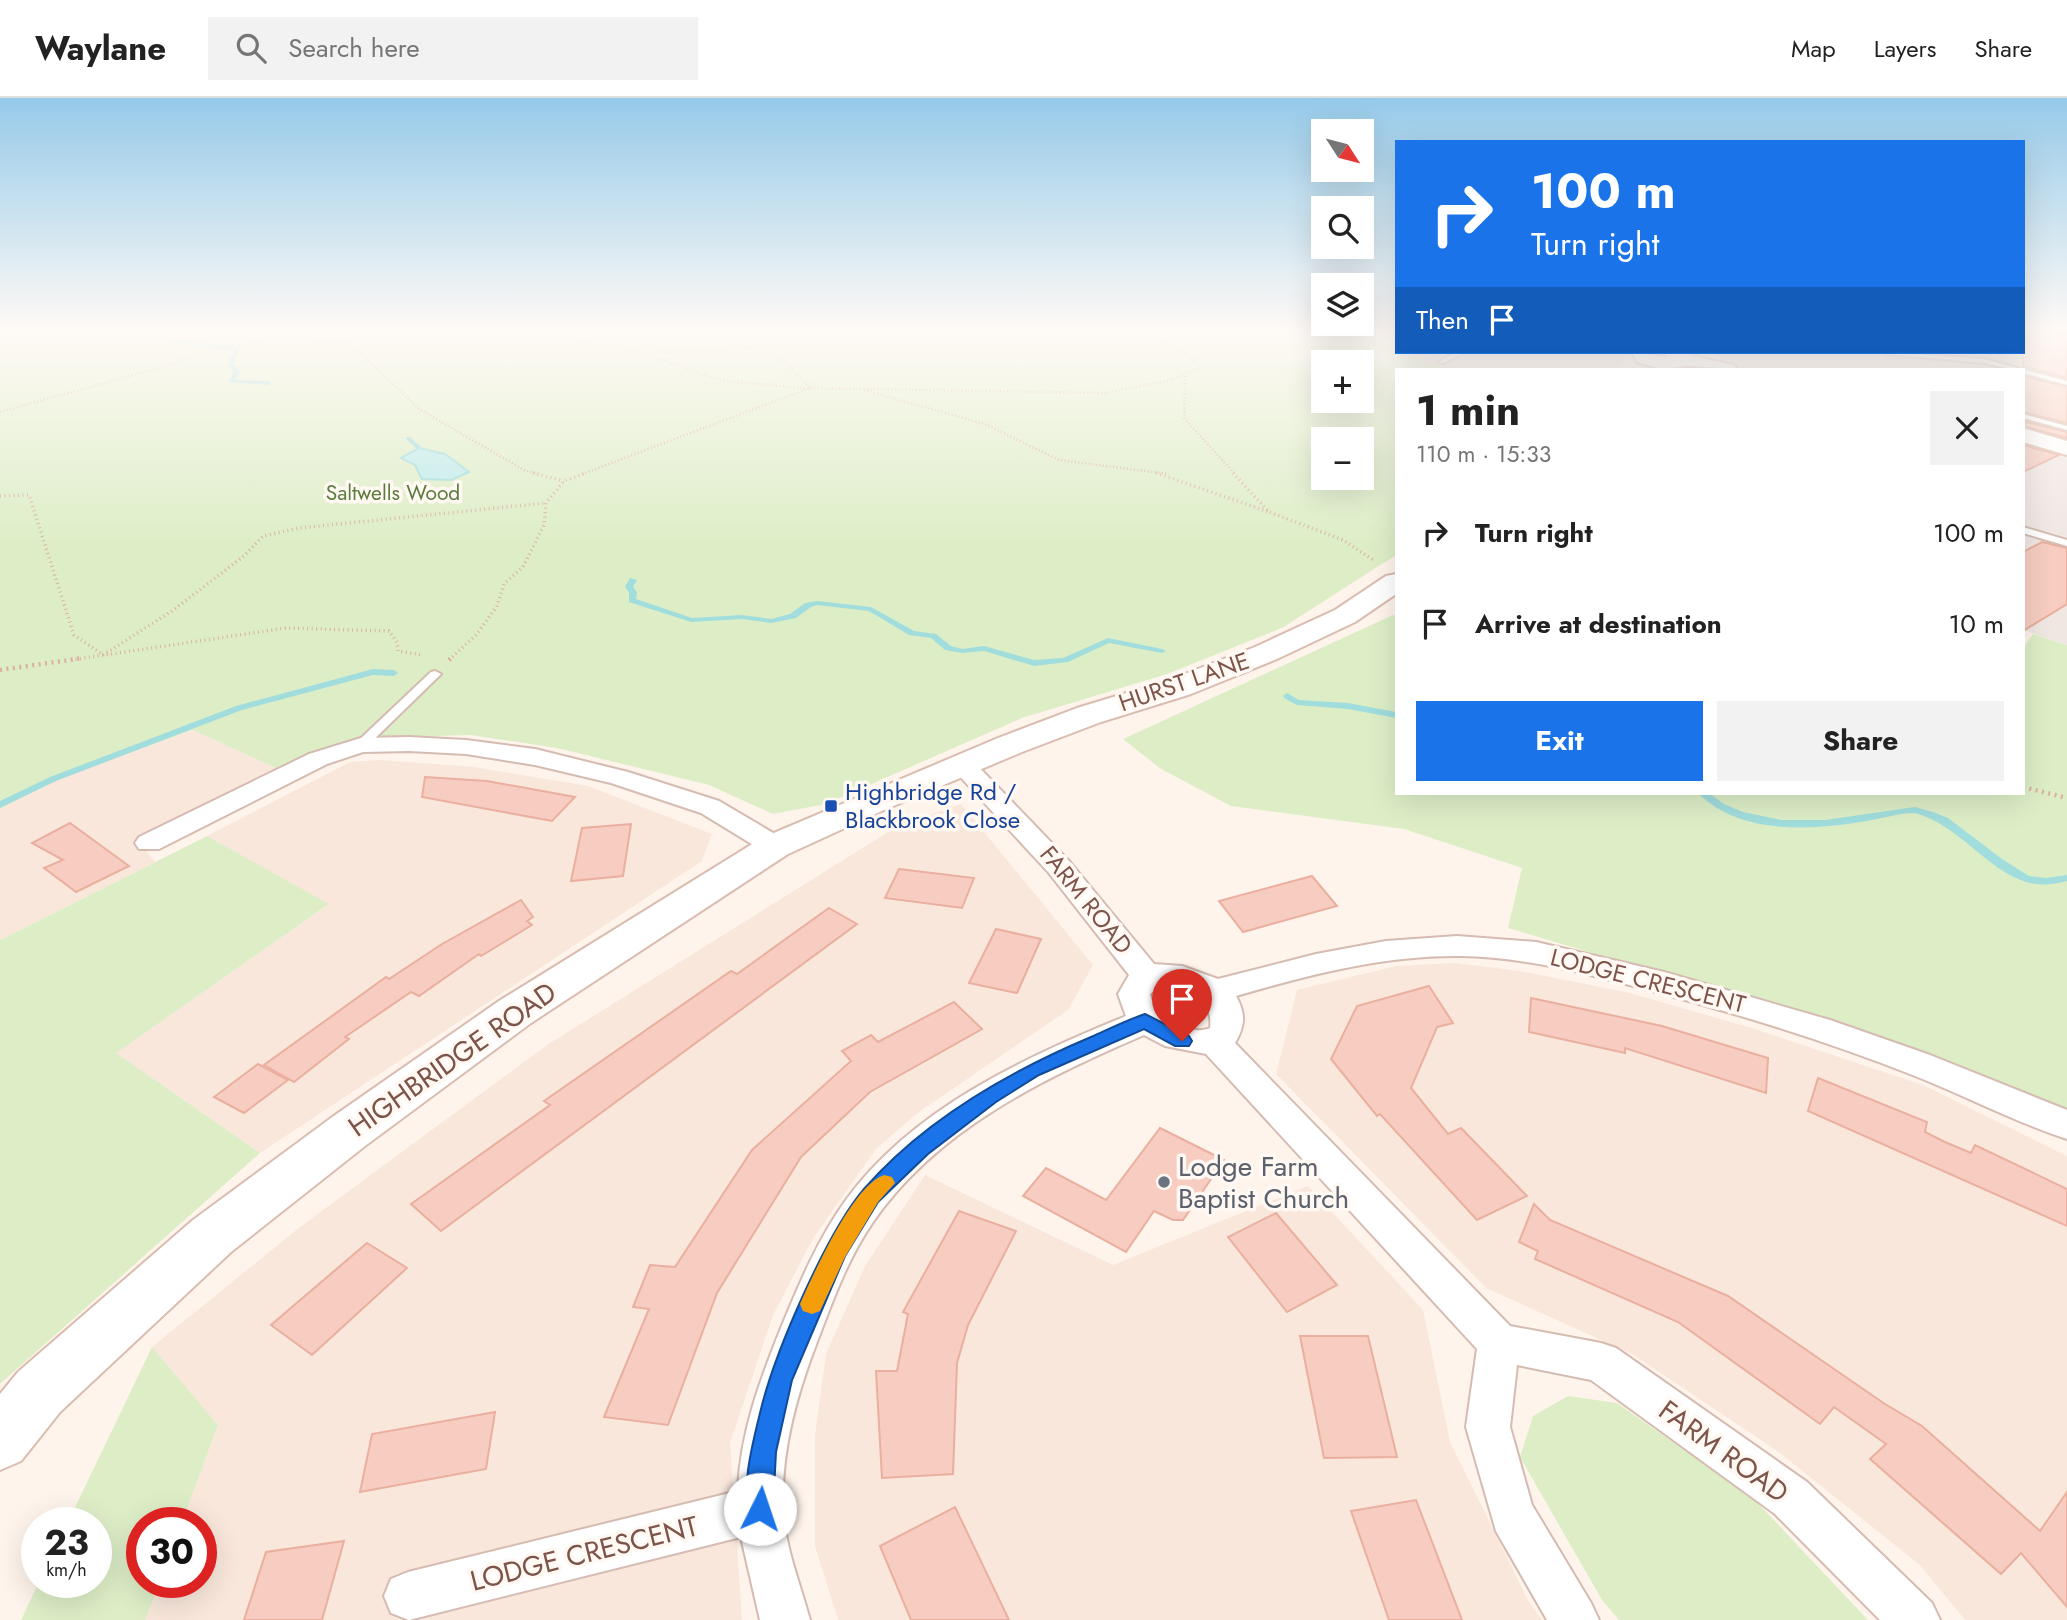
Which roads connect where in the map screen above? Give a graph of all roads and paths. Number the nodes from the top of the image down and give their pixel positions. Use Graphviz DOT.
graph roads {
  1 [pos="37,402"];
  2 [pos="412,402"];
  3 [pos="774,402"];
  4 [pos="908,402"];
  5 [pos="1184,402"];
  6 [pos="0,412"];
  7 [pos="2025,417"];
  8 [pos="2067,428"];
  9 [pos="2025,436"];
  10 [pos="2067,447"];
  11 [pos="564,481"];
  12 [pos="0,496"];
  13 [pos="546,503"];
  14 [pos="1269,512"];
  15 [pos="2025,531"];
  16 [pos="2067,543"];
  17 [pos="1387,572"];
  18 [pos="103,654"];
  19 [pos="424,655"];
  20 [pos="437,657"];
  21 [pos="450,659"];
  22 [pos="0,670"];
  23 [pos="435,674"];
  24 [pos="361,745"];
  25 [pos="963,765"];
  26 [pos="2025,788"];
  27 [pos="2067,798"];
  28 [pos="149,843"];
  29 [pos="775,846"];
  30 [pos="1147,977"];
  31 [pos="1213,992"];
  32 [pos="1145,1021"];
  33 [pos="1214,1042"];
  34 [pos="2067,1125"];
  35 [pos="1499,1343"];
  36 [pos="0,1440"];
  37 [pos="760,1509"];
  38 [pos="408,1596"];
  39 [pos="785,1620"];
  40 [pos="1574,1620"];
  41 [pos="1915,1620"];
  1 -- 6 [label="path"];
  2 -- 11 [label="path"];
  3 -- 11 [label="path"];
  4 -- 14 [label="path"];
  5 -- 14 [label="path"];
  7 -- 8 [label="lane"];
  9 -- 10 [label="street"];
  11 -- 13 [label="path"];
  12 -- 18 [label="path"];
  13 -- 18 [label="path"];
  13 -- 21 [label="path"];
  14 -- 17 [label="path"];
  15 -- 16 [label="lane"];
  17 -- 25 [label="street, HURST LANE"];
  18 -- 19 [label="path"];
  18 -- 22 [label="path"];
  20 -- 21 [label="path"];
  21 -- 23 [label="path"];
  23 -- 24 [label="lane"];
  24 -- 28 [label="street"];
  24 -- 29 [label="street"];
  25 -- 29 [label="street, HIGHBRIDGE ROAD"];
  25 -- 30 [label="street, FARM ROAD"];
  26 -- 27 [label="path"];
  29 -- 36 [label="street, HIGHBRIDGE ROAD"];
  30 -- 31 [label="street"];
  30 -- 32 [label="street"];
  31 -- 33 [label="street"];
  31 -- 34 [label="street, LODGE CRESCENT"];
  32 -- 33 [label="street"];
  32 -- 37 [label="street"];
  33 -- 35 [label="street"];
  35 -- 40 [label="street"];
  35 -- 41 [label="street, FARM ROAD"];
  37 -- 38 [label="street, LODGE CRESCENT"];
  37 -- 39 [label="street"];
}
